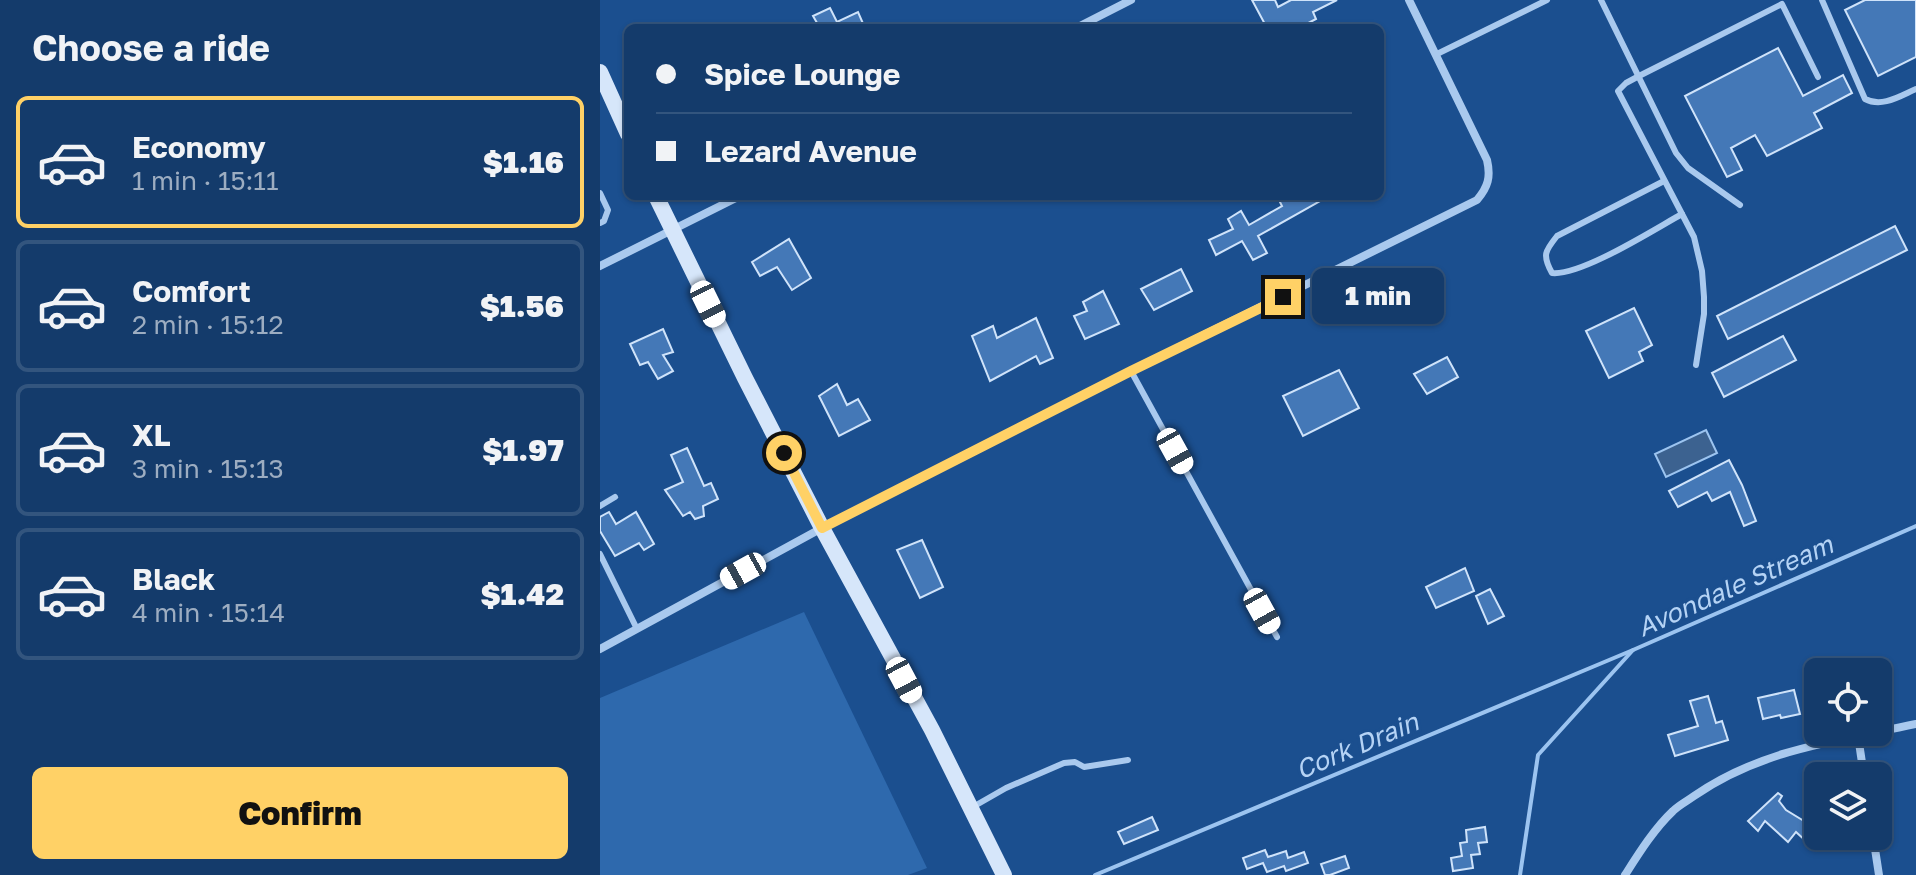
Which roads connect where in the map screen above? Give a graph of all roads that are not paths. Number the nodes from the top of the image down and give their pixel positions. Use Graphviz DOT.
graph roads {
  1 [pos="1131,0"];
  2 [pos="1409,0"];
  3 [pos="1547,0"];
  4 [pos="1601,0"];
  5 [pos="1789,0"];
  6 [pos="1822,0"];
  7 [pos="1782,4"];
  8 [pos="1084,24"];
  9 [pos="1437,54"];
  10 [pos="600,72"];
  11 [pos="1639,76"];
  12 [pos="1818,77"];
  13 [pos="1916,89"];
  14 [pos="624,125"];
  15 [pos="1664,181"];
  16 [pos="600,193"];
  17 [pos="658,200"];
  18 [pos="732,200"];
  19 [pos="1740,205"];
  20 [pos="1682,214"];
  21 [pos="600,223"];
  22 [pos="671,229"];
  23 [pos="600,266"];
  24 [pos="1696,365"];
  25 [pos="1131,371"];
  26 [pos="615,497"];
  27 [pos="600,506"];
  28 [pos="822,528"];
  29 [pos="600,554"];
  30 [pos="637,629"];
  31 [pos="1277,637"];
  32 [pos="600,649"];
  33 [pos="1916,724"];
  34 [pos="1892,729"];
  35 [pos="1810,746"];
  36 [pos="1128,760"];
  37 [pos="971,808"];
  38 [pos="1875,850"];
  39 [pos="1004,875"];
  40 [pos="1625,875"];
  41 [pos="1879,875"];
  1 -- 8 [label="street"];
  2 -- 9 [label="street"];
  3 -- 9 [label="lane"];
  4 -- 11 [label="lane"];
  5 -- 7 [label="lane"];
  6 -- 13 [label="lane"];
  7 -- 11 [label="lane"];
  7 -- 12 [label="lane"];
  9 -- 25 [label="street"];
  10 -- 14 [label="main road"];
  11 -- 15 [label="lane"];
  11 -- 19 [label="lane"];
  15 -- 20 [label="lane"];
  15 -- 20 [label="lane"];
  16 -- 21 [label="lane"];
  17 -- 22 [label="main road"];
  18 -- 22 [label="street"];
  20 -- 24 [label="lane"];
  22 -- 23 [label="street"];
  22 -- 28 [label="main road"];
  25 -- 28 [label="street"];
  25 -- 31 [label="lane"];
  26 -- 27 [label="lane"];
  28 -- 30 [label="street"];
  28 -- 37 [label="main road"];
  29 -- 30 [label="lane"];
  30 -- 32 [label="street"];
  33 -- 34 [label="street"];
  35 -- 40 [label="street"];
  36 -- 37 [label="lane"];
  37 -- 39 [label="main road"];
  38 -- 41 [label="street"];
}
